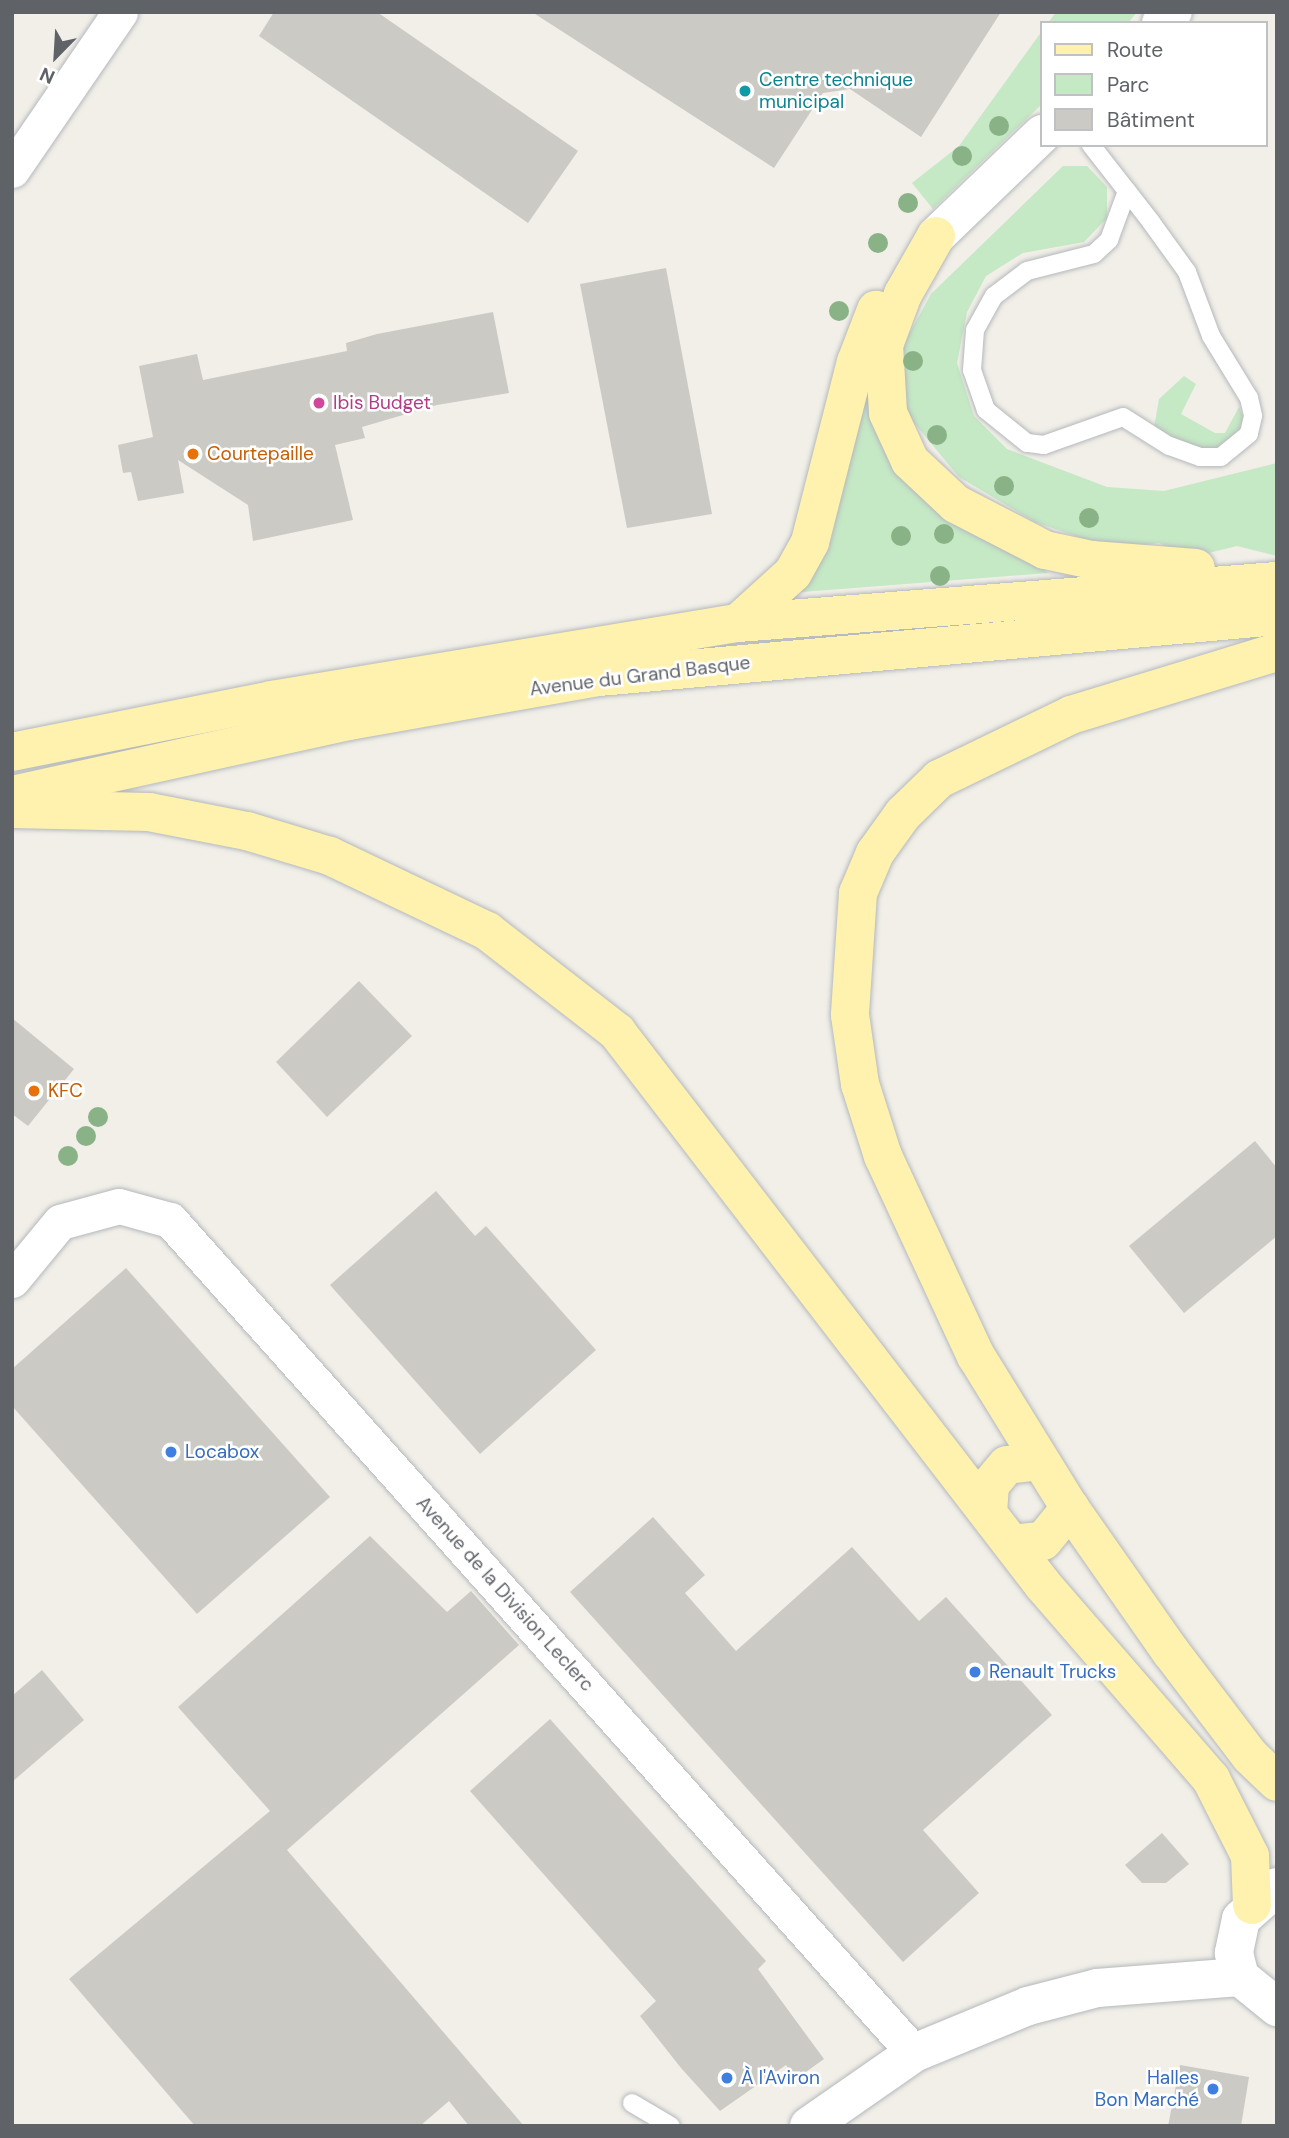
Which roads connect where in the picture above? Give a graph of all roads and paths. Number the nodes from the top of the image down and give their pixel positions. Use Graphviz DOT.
graph roads {
  1 [pos="120,12"];
  2 [pos="1040,137"];
  3 [pos="1093,147"];
  4 [pos="12,170"];
  5 [pos="1127,191"];
  6 [pos="936,236"];
  7 [pos="1277,575"];
  8 [pos="1277,581"];
  9 [pos="1277,616"];
  10 [pos="738,623"];
  11 [pos="1277,652"];
  12 [pos="12,752"];
  13 [pos="12,795"];
  14 [pos="12,809"];
  15 [pos="12,1280"];
  16 [pos="1039,1461"];
  17 [pos="1070,1508"];
  18 [pos="988,1513"];
  19 [pos="1012,1544"];
  20 [pos="1277,1783"];
  21 [pos="1265,1896"];
  22 [pos="1240,1977"];
  23 [pos="1277,2007"];
  24 [pos="914,2053"];
  25 [pos="632,2103"];
  26 [pos="671,2126"];
  27 [pos="809,2126"];
  1 -- 4 [label="street"];
  2 -- 6 [label="main road"];
  3 -- 5 [label="lane"];
  5 -- 5 [label="lane"];
  6 -- 7 [label="main road"];
  6 -- 10 [label="main road"];
  8 -- 10 [label="main road, Avenue du Grand Basque"];
  9 -- 13 [label="main road, Avenue du Grand Basque"];
  10 -- 12 [label="main road, Avenue du Grand Basque"];
  11 -- 16 [label="main road"];
  14 -- 18 [label="main road"];
  15 -- 24 [label="street, Avenue de la Division Leclerc"];
  16 -- 17 [label="main road"];
  16 -- 18 [label="main road"];
  17 -- 19 [label="main road"];
  17 -- 20 [label="main road"];
  18 -- 19 [label="main road"];
  19 -- 21 [label="main road"];
  21 -- 22 [label="main road"];
  22 -- 23 [label="main road"];
  22 -- 24 [label="main road"];
  24 -- 27 [label="main road"];
  25 -- 26 [label="lane"];
}
